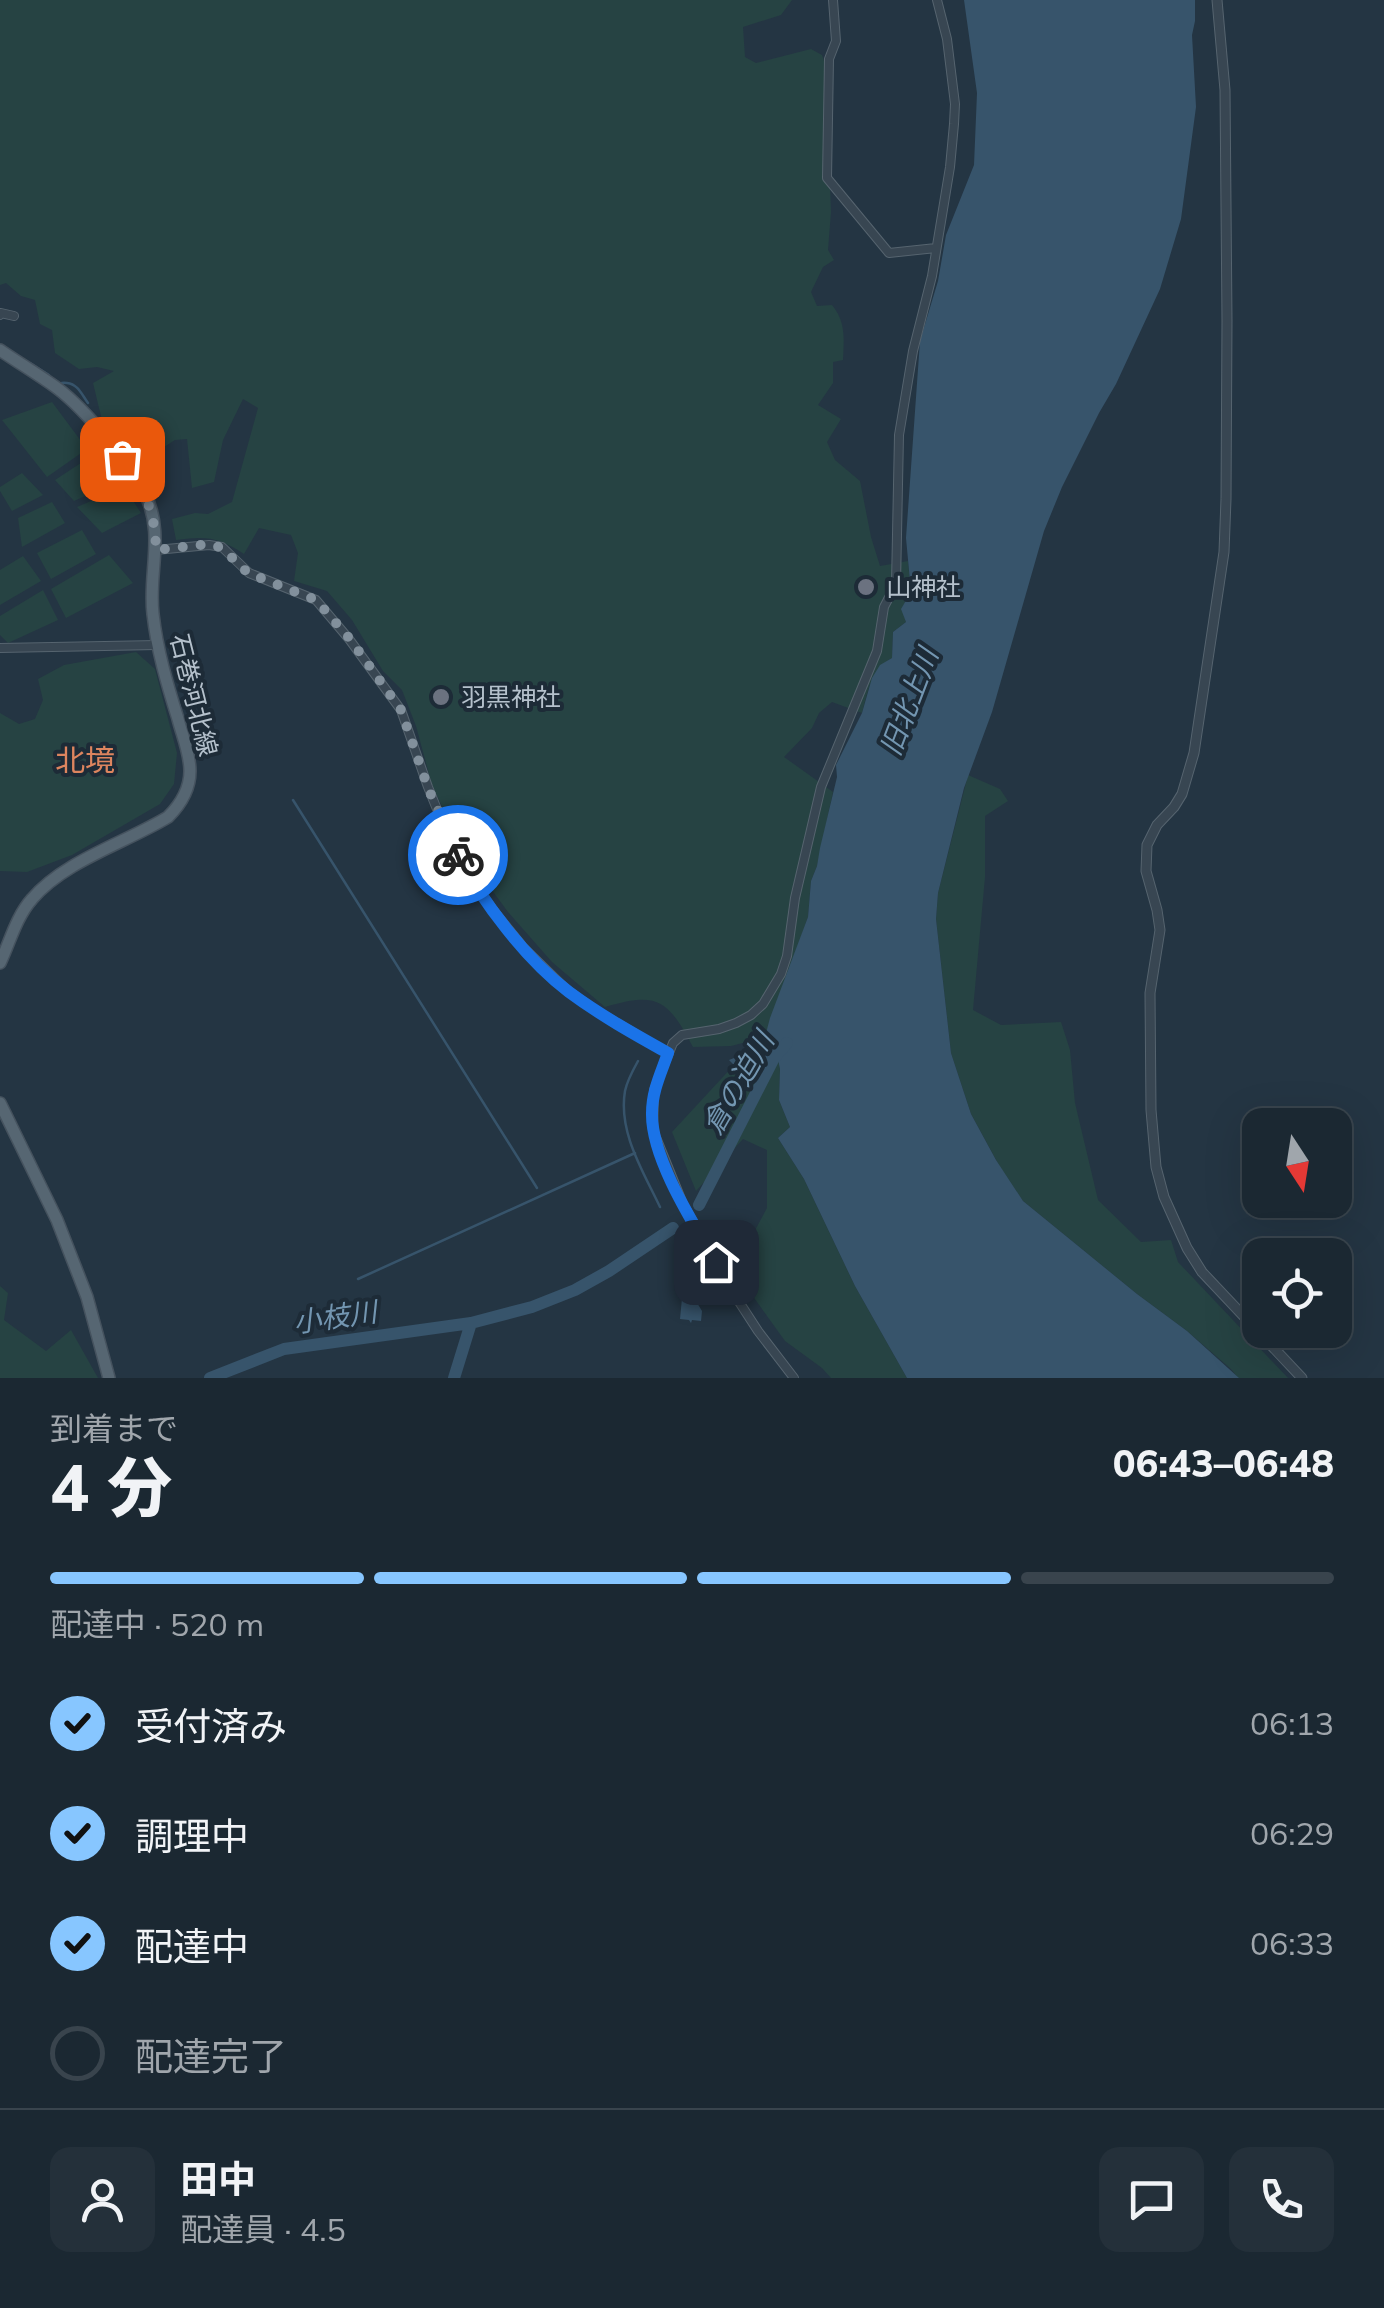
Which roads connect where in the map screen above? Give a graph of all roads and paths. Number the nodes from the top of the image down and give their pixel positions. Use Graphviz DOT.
graph roads {
  1 [pos="833,0"];
  2 [pos="937,0"];
  3 [pos="1217,0"];
  4 [pos="936,248"];
  5 [pos="0,315"];
  6 [pos="14,316"];
  7 [pos="0,350"];
  8 [pos="156,550"];
  9 [pos="157,645"];
  10 [pos="0,648"];
  11 [pos="0,964"];
  12 [pos="668,1053"];
  13 [pos="0,1103"];
  14 [pos="108,1378"];
  15 [pos="794,1378"];
  16 [pos="1302,1378"];
  1 -- 4 [label="street"];
  2 -- 4 [label="street"];
  3 -- 16 [label="street"];
  4 -- 12 [label="street"];
  5 -- 6 [label="street"];
  7 -- 8 [label="main road, 石巻河北線"];
  8 -- 9 [label="main road, 石巻河北線"];
  8 -- 12 [label="street"];
  9 -- 10 [label="street"];
  9 -- 11 [label="main road, 石巻河北線"];
  12 -- 15 [label="street"];
  13 -- 14 [label="main road"];
}
